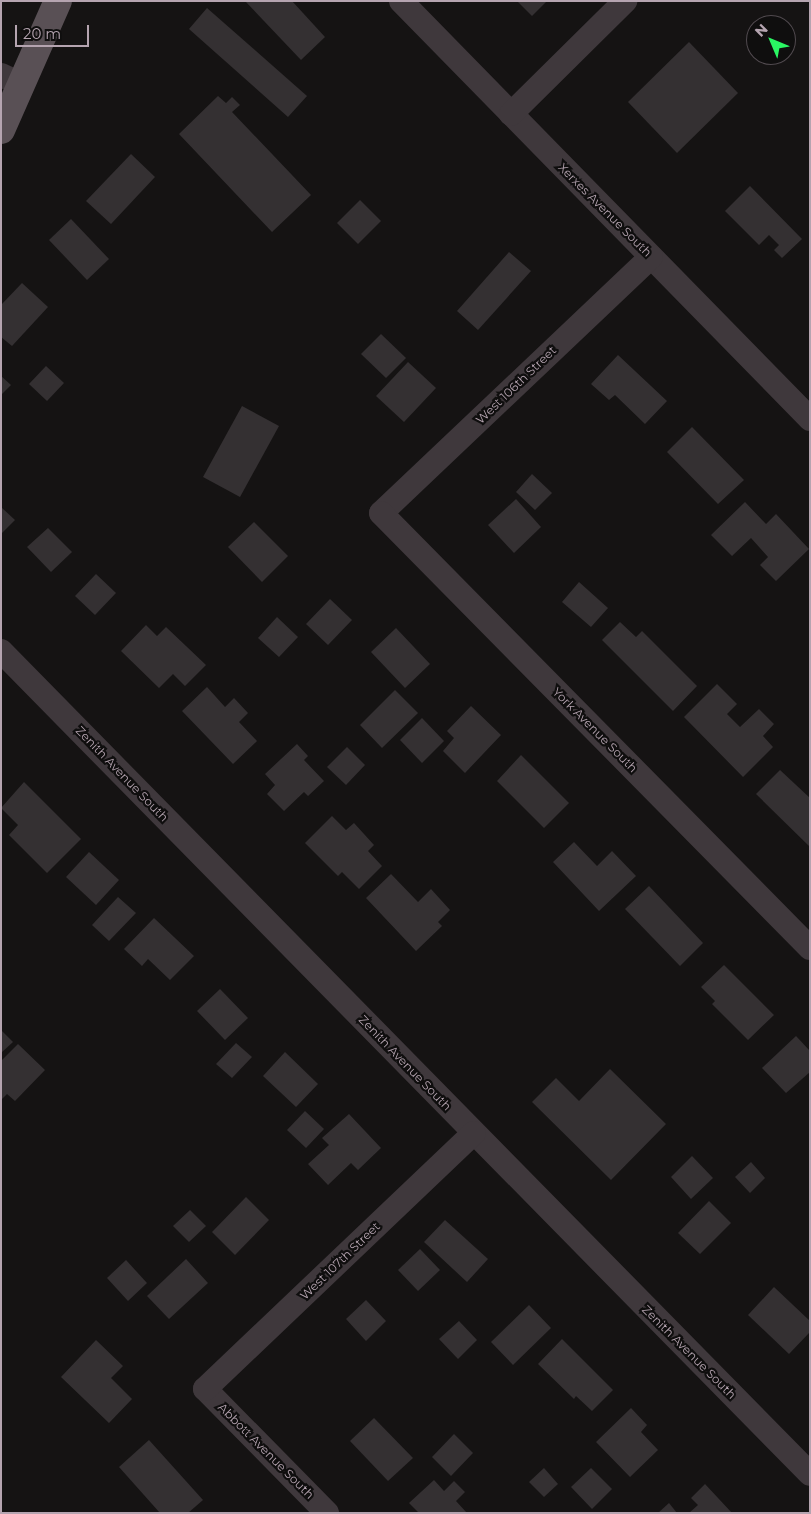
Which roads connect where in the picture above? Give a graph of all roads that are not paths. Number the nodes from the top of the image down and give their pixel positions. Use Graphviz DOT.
graph roads {
  1 [pos="58,1"];
  2 [pos="401,1"];
  3 [pos="626,1"];
  4 [pos="12,80"];
  5 [pos="511,114"];
  6 [pos="1,130"];
  7 [pos="651,257"];
  8 [pos="810,419"];
  9 [pos="381,513"];
  10 [pos="1,651"];
  11 [pos="810,948"];
  12 [pos="474,1134"];
  13 [pos="205,1389"];
  14 [pos="810,1474"];
  15 [pos="327,1513"];
  1 -- 4 [label="main road"];
  2 -- 5 [label="street, Xerxes Avenue South"];
  3 -- 5 [label="street"];
  4 -- 6 [label="main road"];
  5 -- 7 [label="street, Xerxes Avenue South"];
  7 -- 8 [label="street, Xerxes Avenue South"];
  7 -- 9 [label="street, West 106th Street"];
  9 -- 11 [label="street, York Avenue South"];
  10 -- 12 [label="street, Zenith Avenue South"];
  12 -- 13 [label="street, West 107th Street"];
  12 -- 14 [label="street, Zenith Avenue South"];
  13 -- 15 [label="street, Abbott Avenue South"];
}
